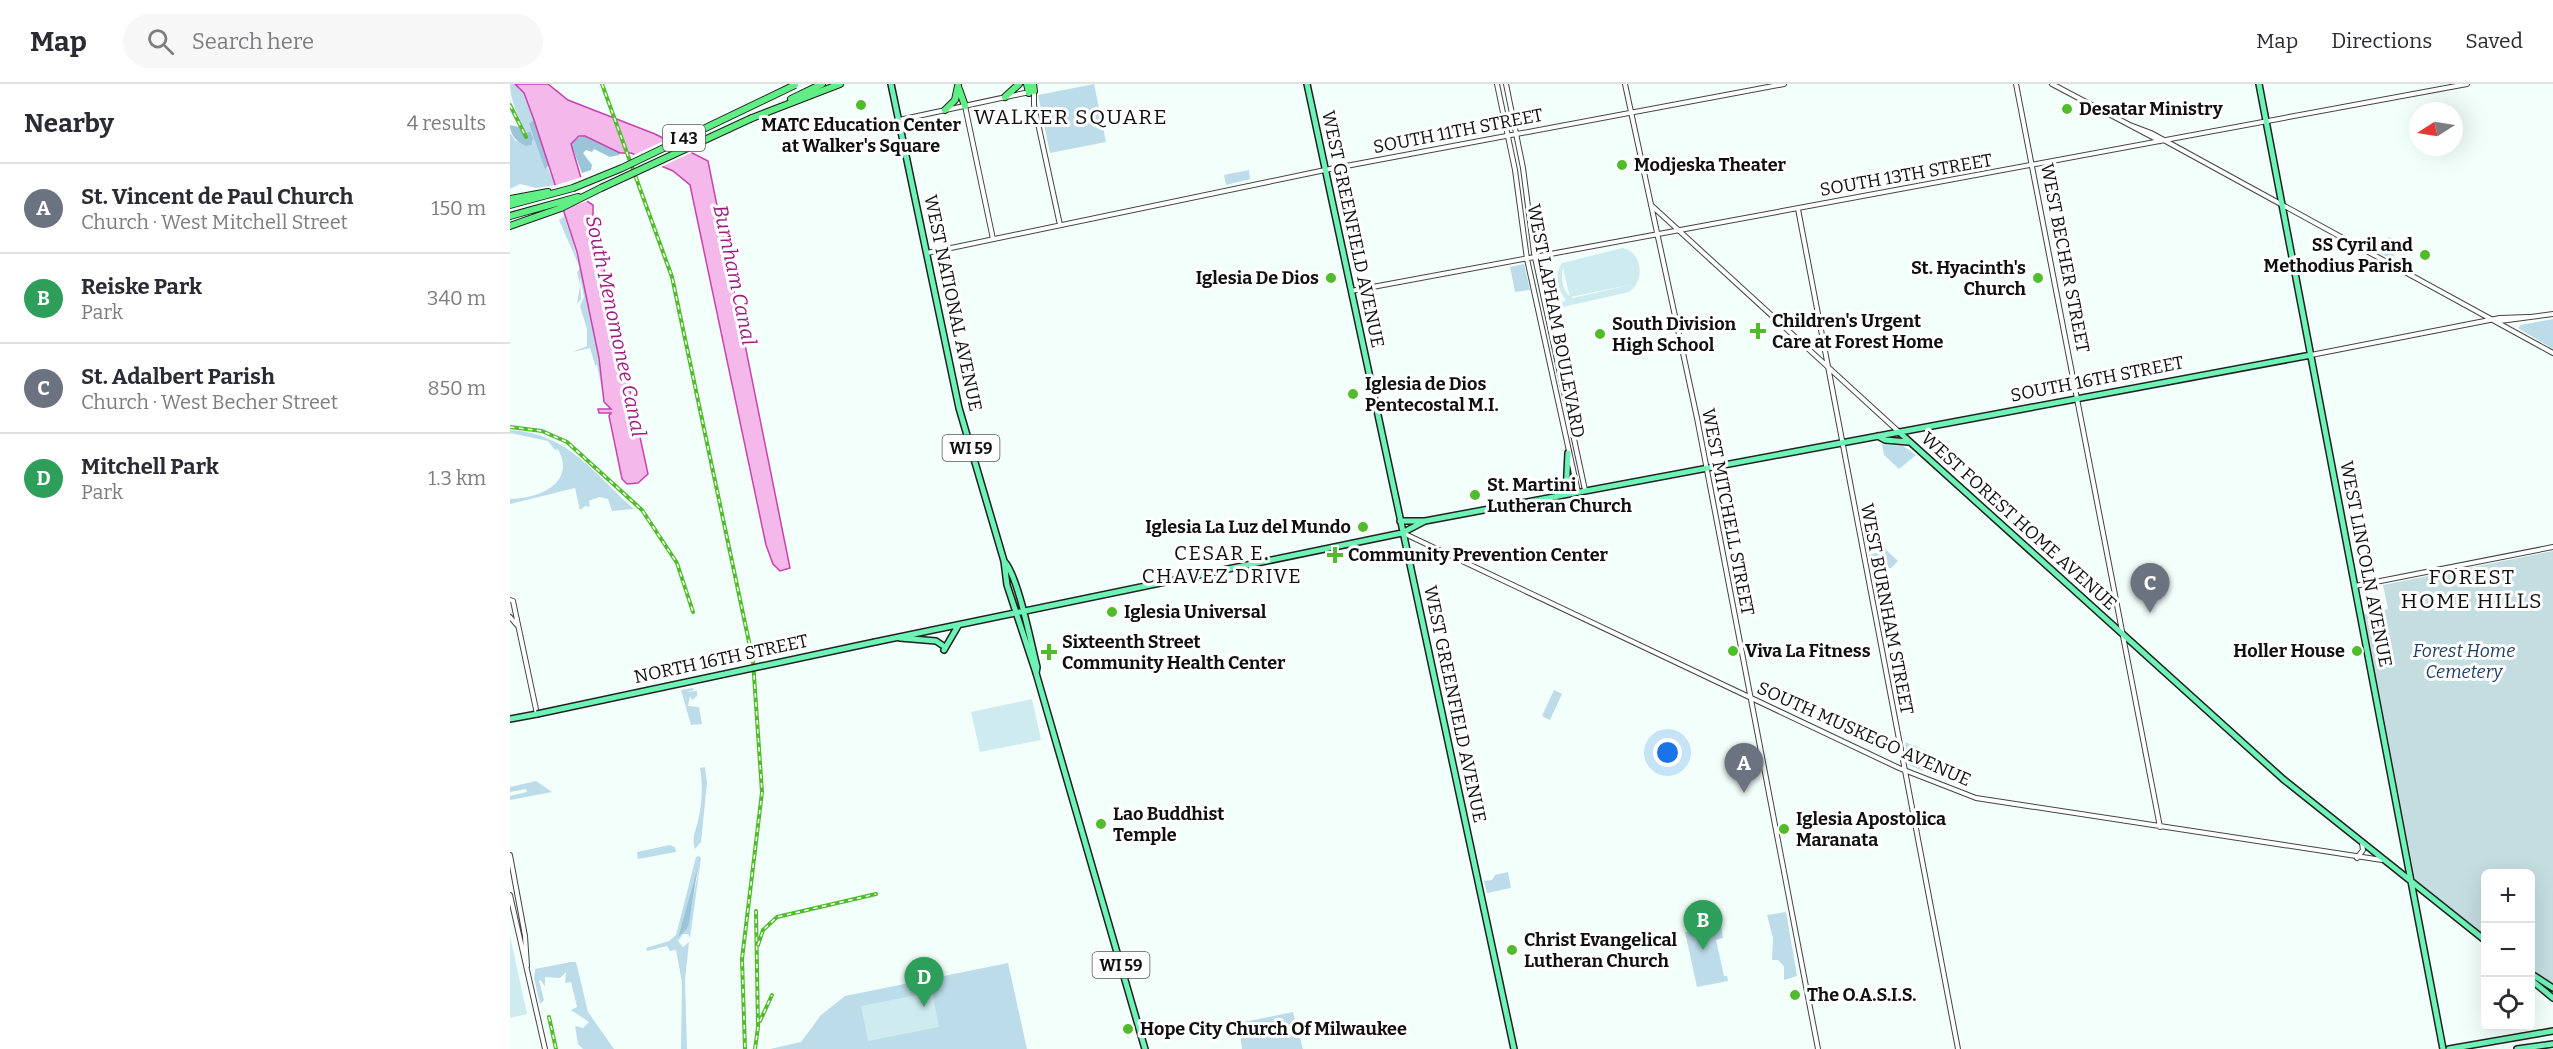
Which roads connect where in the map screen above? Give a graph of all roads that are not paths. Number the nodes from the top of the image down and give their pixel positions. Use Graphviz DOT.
graph roads {
  1 [pos="795,84"];
  2 [pos="822,84"];
  3 [pos="840,84"];
  4 [pos="891,84"];
  5 [pos="1019,84"];
  6 [pos="1027,84"];
  7 [pos="1307,84"];
  8 [pos="1497,84"];
  9 [pos="1506,84"];
  10 [pos="1625,84"];
  11 [pos="1784,84"];
  12 [pos="2016,84"];
  13 [pos="2052,84"];
  14 [pos="2259,84"];
  15 [pos="2467,84"];
  16 [pos="959,85"];
  17 [pos="1032,89"];
  18 [pos="1005,97"];
  19 [pos="965,106"];
  20 [pos="945,110"];
  21 [pos="1631,113"];
  22 [pos="752,118"];
  23 [pos="899,120"];
  24 [pos="2267,123"];
  25 [pos="1516,134"];
  26 [pos="1508,136"];
  27 [pos="2164,142"];
  28 [pos="2034,166"];
  29 [pos="1325,170"];
  30 [pos="573,188"];
  31 [pos="601,188"];
  32 [pos="510,199"];
  33 [pos="1651,204"];
  34 [pos="510,205"];
  35 [pos="2283,207"];
  36 [pos="1798,209"];
  37 [pos="510,216"];
  38 [pos="1060,225"];
  39 [pos="510,226"];
  40 [pos="1681,230"];
  41 [pos="1657,235"];
  42 [pos="993,239"];
  43 [pos="927,253"];
  44 [pos="1535,257"];
  45 [pos="1527,259"];
  46 [pos="1351,291"];
  47 [pos="2553,314"];
  48 [pos="2528,317"];
  49 [pos="2494,319"];
  50 [pos="2523,320"];
  51 [pos="2517,332"];
  52 [pos="2553,353"];
  53 [pos="2311,355"];
  54 [pos="1828,367"];
  55 [pos="2078,398"];
  56 [pos="1899,432"];
  57 [pos="1878,436"];
  58 [pos="1842,442"];
  59 [pos="1910,442"];
  60 [pos="1568,453"];
  61 [pos="1707,467"];
  62 [pos="1582,491"];
  63 [pos="1566,494"];
  64 [pos="1400,521"];
  65 [pos="1425,521"];
  66 [pos="1402,533"];
  67 [pos="2553,547"];
  68 [pos="2355,586"];
  69 [pos="511,601"];
  70 [pos="1019,612"];
  71 [pos="513,618"];
  72 [pos="959,625"];
  73 [pos="2121,632"];
  74 [pos="895,638"];
  75 [pos="1750,699"];
  76 [pos="537,714"];
  77 [pos="510,719"];
  78 [pos="1904,771"];
  79 [pos="2160,827"];
  80 [pos="2362,843"];
  81 [pos="510,855"];
  82 [pos="2357,858"];
  83 [pos="2382,860"];
  84 [pos="511,862"];
  85 [pos="2410,882"];
  86 [pos="517,888"];
  87 [pos="510,889"];
  88 [pos="510,895"];
  89 [pos="2481,937"];
  90 [pos="527,967"];
  91 [pos="2535,976"];
  92 [pos="2535,983"];
  93 [pos="2553,988"];
  94 [pos="2553,998"];
  95 [pos="2553,1031"];
  96 [pos="2553,1044"];
  97 [pos="545,1049"];
  98 [pos="1145,1049"];
  99 [pos="1514,1049"];
  100 [pos="1818,1049"];
  101 [pos="1958,1049"];
  102 [pos="2443,1049"];
  103 [pos="2449,1049"];
  104 [pos="2517,1049"];
  1 -- 30 [label="highway, I 43, bridge"];
  2 -- 22 [label="highway, I 43"];
  3 -- 22 [label="highway"];
  4 -- 23 [label="main road, WEST NATIONAL AVENUE / WI 59"];
  5 -- 18 [label="highway"];
  6 -- 17 [label="highway"];
  7 -- 29 [label="main road, WEST GREENFIELD AVENUE"];
  8 -- 26 [label="street, WEST LAPHAM BOULEVARD"];
  9 -- 25 [label="street, WEST LAPHAM BOULEVARD"];
  10 -- 21 [label="street, WEST MITCHELL STREET"];
  11 -- 21 [label="street, SOUTH 11TH STREET"];
  12 -- 28 [label="street, WEST BECHER STREET"];
  13 -- 27 [label="street"];
  14 -- 24 [label="main road, WEST LINCOLN AVENUE"];
  15 -- 24 [label="street, SOUTH 13TH STREET"];
  16 -- 19 [label="highway"];
  16 -- 20 [label="highway"];
  17 -- 18 [label="street"];
  17 -- 38 [label="street"];
  18 -- 19 [label="street"];
  19 -- 20 [label="street"];
  19 -- 42 [label="street"];
  20 -- 23 [label="street"];
  21 -- 25 [label="street, SOUTH 11TH STREET"];
  21 -- 33 [label="street, WEST MITCHELL STREET"];
  22 -- 31 [label="highway, I 43, bridge"];
  23 -- 43 [label="main road, WEST NATIONAL AVENUE / WI 59"];
  24 -- 27 [label="street, SOUTH 13TH STREET"];
  24 -- 35 [label="main road, WEST LINCOLN AVENUE"];
  25 -- 26 [label="street, SOUTH 11TH STREET"];
  25 -- 44 [label="street, WEST LAPHAM BOULEVARD"];
  26 -- 29 [label="street, SOUTH 11TH STREET"];
  26 -- 45 [label="street, WEST LAPHAM BOULEVARD"];
  27 -- 28 [label="street, SOUTH 13TH STREET"];
  27 -- 35 [label="street"];
  28 -- 36 [label="street, SOUTH 13TH STREET"];
  28 -- 55 [label="street, WEST BECHER STREET"];
  29 -- 38 [label="street, SOUTH 11TH STREET"];
  29 -- 46 [label="main road, WEST GREENFIELD AVENUE"];
  30 -- 32 [label="highway"];
  30 -- 34 [label="highway, I 43"];
  31 -- 37 [label="highway, I 43"];
  31 -- 39 [label="highway"];
  33 -- 40 [label="street, WEST FOREST HOME AVENUE"];
  33 -- 41 [label="street, WEST MITCHELL STREET"];
  35 -- 49 [label="street"];
  35 -- 53 [label="main road, WEST LINCOLN AVENUE"];
  36 -- 40 [label="street, SOUTH 13TH STREET"];
  36 -- 54 [label="street, WEST BURNHAM STREET"];
  38 -- 42 [label="street, SOUTH 11TH STREET"];
  40 -- 41 [label="street, SOUTH 13TH STREET"];
  40 -- 54 [label="street, WEST FOREST HOME AVENUE"];
  41 -- 44 [label="street, SOUTH 13TH STREET"];
  41 -- 61 [label="street, WEST MITCHELL STREET"];
  42 -- 43 [label="street, SOUTH 11TH STREET"];
  43 -- 70 [label="main road, WEST NATIONAL AVENUE / WI 59"];
  44 -- 45 [label="street, SOUTH 13TH STREET"];
  44 -- 62 [label="street, WEST LAPHAM BOULEVARD"];
  45 -- 46 [label="street, SOUTH 13TH STREET"];
  45 -- 60 [label="street, WEST LAPHAM BOULEVARD"];
  46 -- 64 [label="main road, WEST GREENFIELD AVENUE"];
  47 -- 48 [label="street, SOUTH 16TH STREET"];
  48 -- 49 [label="street, SOUTH 16TH STREET"];
  48 -- 50 [label="street, SOUTH 16TH STREET"];
  49 -- 50 [label="street, SOUTH 16TH STREET"];
  49 -- 51 [label="street"];
  49 -- 53 [label="street, SOUTH 16TH STREET"];
  50 -- 51 [label="street"];
  51 -- 52 [label="street"];
  53 -- 55 [label="main road, SOUTH 16TH STREET"];
  53 -- 68 [label="main road, WEST LINCOLN AVENUE"];
  54 -- 56 [label="street, WEST FOREST HOME AVENUE"];
  54 -- 58 [label="street, WEST BURNHAM STREET"];
  55 -- 56 [label="main road, SOUTH 16TH STREET"];
  55 -- 73 [label="street, WEST BECHER STREET"];
  56 -- 57 [label="main road, SOUTH 16TH STREET"];
  56 -- 59 [label="main road, WEST FOREST HOME AVENUE"];
  57 -- 58 [label="main road, SOUTH 16TH STREET"];
  57 -- 59 [label="main road"];
  58 -- 61 [label="main road, SOUTH 16TH STREET"];
  58 -- 78 [label="street, WEST BURNHAM STREET"];
  59 -- 73 [label="main road, WEST FOREST HOME AVENUE"];
  60 -- 62 [label="street, WEST LAPHAM BOULEVARD"];
  60 -- 63 [label="main road"];
  61 -- 62 [label="main road, SOUTH 16TH STREET"];
  61 -- 75 [label="street, WEST MITCHELL STREET"];
  62 -- 63 [label="main road, SOUTH 16TH STREET"];
  63 -- 65 [label="main road, SOUTH 16TH STREET"];
  64 -- 65 [label="main road"];
  64 -- 66 [label="main road, WEST GREENFIELD AVENUE"];
  65 -- 66 [label="main road, NORTH 16TH STREET"];
  66 -- 70 [label="main road, NORTH 16TH STREET"];
  66 -- 75 [label="street, SOUTH MUSKEGO AVENUE"];
  66 -- 99 [label="main road, WEST GREENFIELD AVENUE"];
  67 -- 68 [label="street"];
  68 -- 85 [label="main road, WEST LINCOLN AVENUE"];
  69 -- 71 [label="street"];
  70 -- 72 [label="main road, NORTH 16TH STREET"];
  70 -- 98 [label="main road, WEST NATIONAL AVENUE / WI 59"];
  71 -- 76 [label="street"];
  72 -- 74 [label="main road, NORTH 16TH STREET"];
  72 -- 74 [label="main road"];
  73 -- 79 [label="street, WEST BECHER STREET"];
  73 -- 80 [label="main road, WEST FOREST HOME AVENUE"];
  74 -- 76 [label="main road, NORTH 16TH STREET, bridge"];
  75 -- 78 [label="street, SOUTH MUSKEGO AVENUE"];
  75 -- 100 [label="street, WEST MITCHELL STREET"];
  76 -- 77 [label="main road, NORTH 16TH STREET"];
  78 -- 79 [label="street, SOUTH MUSKEGO AVENUE"];
  78 -- 101 [label="street, WEST BURNHAM STREET"];
  79 -- 82 [label="street, SOUTH MUSKEGO AVENUE"];
  80 -- 82 [label="street"];
  80 -- 83 [label="main road, WEST FOREST HOME AVENUE"];
  81 -- 84 [label="street"];
  82 -- 83 [label="street, SOUTH MUSKEGO AVENUE"];
  83 -- 85 [label="main road, WEST FOREST HOME AVENUE"];
  84 -- 86 [label="street"];
  85 -- 89 [label="main road, WEST FOREST HOME AVENUE"];
  85 -- 102 [label="main road, WEST LINCOLN AVENUE"];
  86 -- 87 [label="street"];
  86 -- 90 [label="street"];
  88 -- 90 [label="street"];
  90 -- 97 [label="street"];
  91 -- 93 [label="main road"];
  92 -- 94 [label="main road"];
  95 -- 103 [label="main road"];
  96 -- 104 [label="main road"];
}
